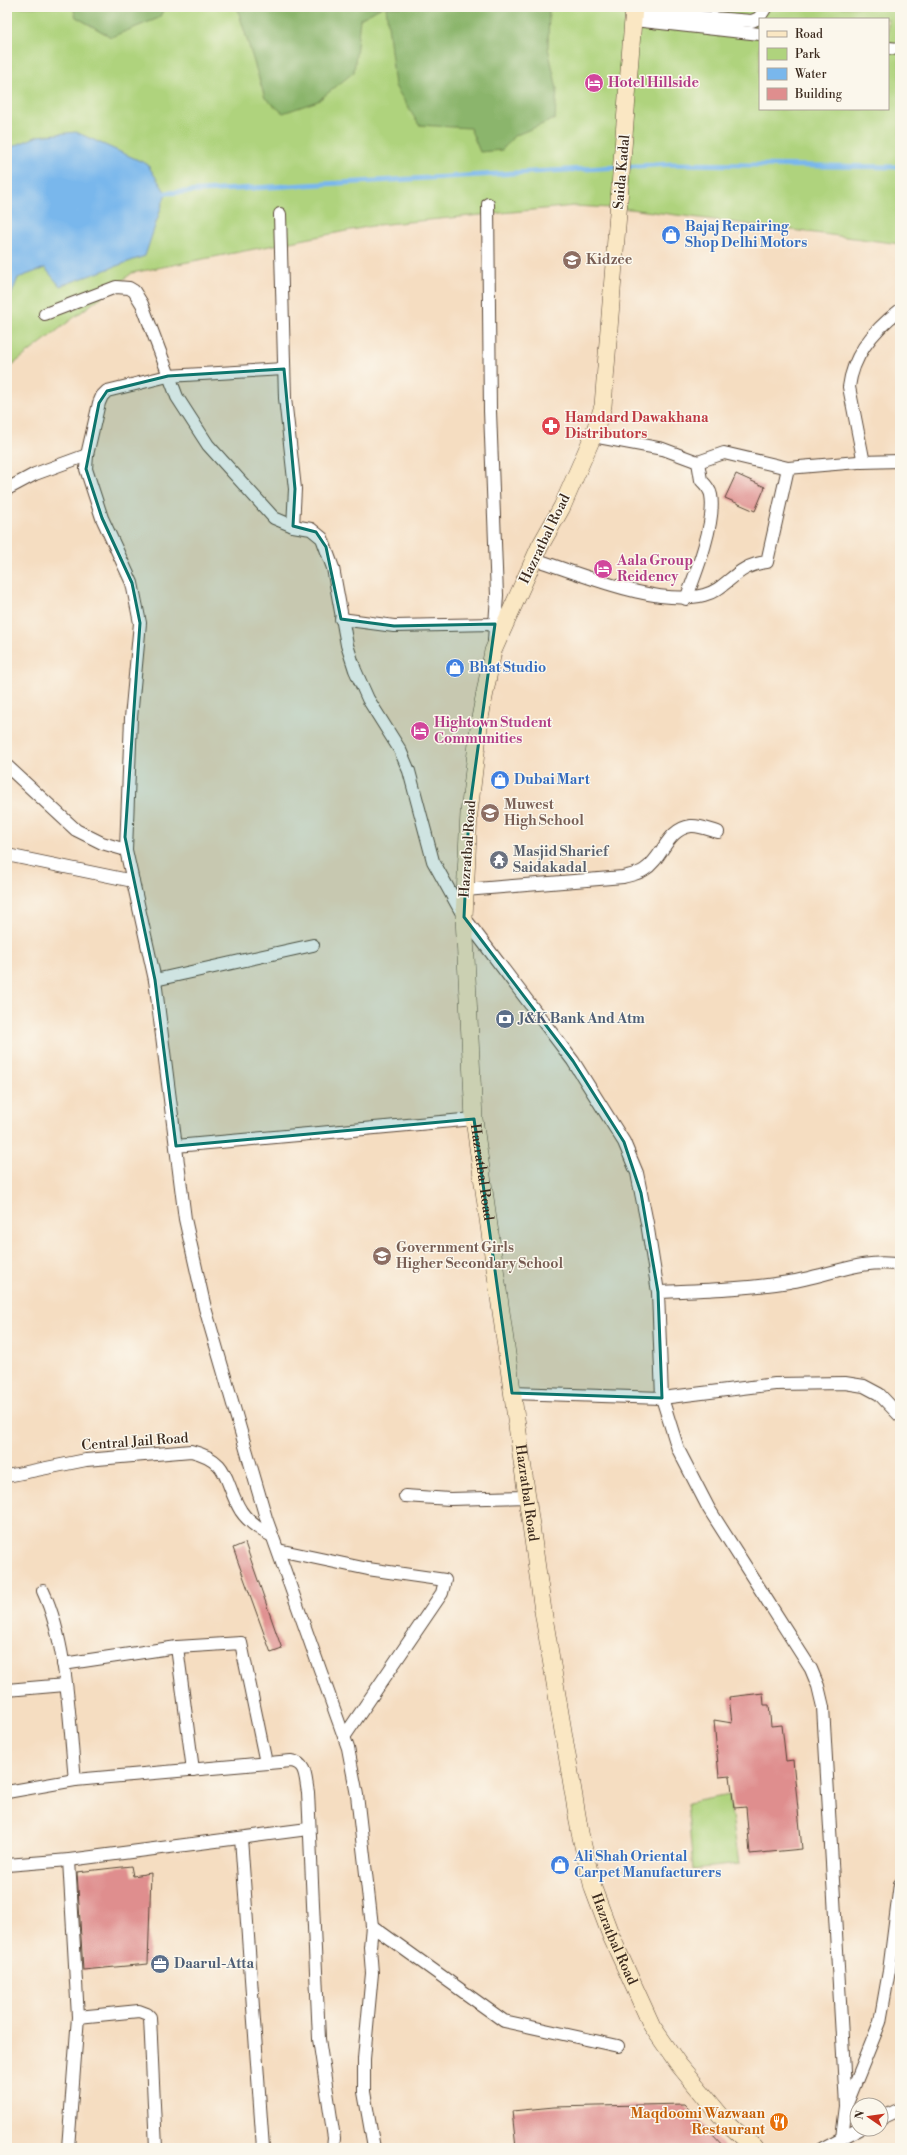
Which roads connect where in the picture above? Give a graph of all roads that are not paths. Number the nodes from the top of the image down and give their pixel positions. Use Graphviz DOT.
graph roads {
  1 [pos="766,7"];
  2 [pos="634,19"];
  3 [pos="759,34"];
  4 [pos="889,48"];
  5 [pos="900,49"];
  6 [pos="488,204"];
  7 [pos="280,214"];
  8 [pos="610,308"];
  9 [pos="900,310"];
  10 [pos="45,314"];
  11 [pos="284,369"];
  12 [pos="168,376"];
  13 [pos="593,436"];
  14 [pos="87,455"];
  15 [pos="900,461"];
  16 [pos="698,462"];
  17 [pos="861,462"];
  18 [pos="788,468"];
  19 [pos="7,489"];
  20 [pos="293,526"];
  21 [pos="534,560"];
  22 [pos="686,599"];
  23 [pos="341,619"];
  24 [pos="495,624"];
  25 [pos="493,651"];
  26 [pos="7,766"];
  27 [pos="718,832"];
  28 [pos="126,850"];
  29 [pos="7,855"];
  30 [pos="133,881"];
  31 [pos="465,890"];
  32 [pos="464,917"];
  33 [pos="313,945"];
  34 [pos="155,980"];
  35 [pos="474,1120"];
  36 [pos="176,1146"];
  37 [pos="900,1265"];
  38 [pos="658,1292"];
  39 [pos="512,1394"];
  40 [pos="662,1398"];
  41 [pos="900,1416"];
  42 [pos="7,1476"];
  43 [pos="405,1496"];
  44 [pos="527,1497"];
  45 [pos="272,1536"];
  46 [pos="278,1550"];
  47 [pos="43,1591"];
  48 [pos="177,1647"];
  49 [pos="63,1664"];
  50 [pos="65,1685"];
  51 [pos="7,1690"];
  52 [pos="344,1737"];
  53 [pos="266,1763"];
  54 [pos="193,1770"];
  55 [pos="75,1780"];
  56 [pos="7,1792"];
  57 [pos="308,1829"];
  58 [pos="241,1838"];
  59 [pos="69,1860"];
  60 [pos="7,1865"];
  61 [pos="900,1884"];
  62 [pos="372,1926"];
  63 [pos="78,2017"];
  64 [pos="618,2046"];
  65 [pos="846,2106"];
  66 [pos="900,2109"];
  67 [pos="889,2114"];
  68 [pos="849,2134"];
  69 [pos="842,2138"];
  70 [pos="68,2148"];
  71 [pos="158,2148"];
  72 [pos="263,2148"];
  73 [pos="333,2148"];
  74 [pos="374,2148"];
  75 [pos="755,2148"];
  76 [pos="823,2148"];
  1 -- 2 [label="street"];
  2 -- 3 [label="street"];
  2 -- 8 [label="main road, Saida Kadal"];
  4 -- 5 [label="street"];
  6 -- 24 [label="street"];
  7 -- 11 [label="street"];
  8 -- 13 [label="main road, Hazratbal Road"];
  9 -- 17 [label="street"];
  10 -- 12 [label="street"];
  11 -- 12 [label="street"];
  11 -- 20 [label="street"];
  12 -- 14 [label="street"];
  12 -- 20 [label="street"];
  13 -- 16 [label="street"];
  13 -- 21 [label="main road, Hazratbal Road"];
  14 -- 19 [label="street"];
  14 -- 28 [label="street"];
  15 -- 17 [label="street"];
  16 -- 18 [label="street"];
  16 -- 22 [label="street"];
  17 -- 18 [label="street"];
  18 -- 22 [label="street"];
  20 -- 23 [label="street"];
  21 -- 22 [label="street"];
  21 -- 25 [label="main road, Hazratbal Road"];
  23 -- 24 [label="street"];
  23 -- 32 [label="street"];
  24 -- 25 [label="street"];
  25 -- 31 [label="main road, Hazratbal Road"];
  26 -- 28 [label="street"];
  27 -- 31 [label="street"];
  28 -- 30 [label="street"];
  29 -- 30 [label="street"];
  30 -- 34 [label="street"];
  31 -- 32 [label="main road, Hazratbal Road"];
  32 -- 35 [label="main road, Hazratbal Road"];
  32 -- 38 [label="street"];
  33 -- 34 [label="street"];
  34 -- 36 [label="street"];
  35 -- 36 [label="street"];
  35 -- 39 [label="main road, Hazratbal Road"];
  36 -- 45 [label="street"];
  37 -- 38 [label="street"];
  38 -- 40 [label="street"];
  39 -- 40 [label="street"];
  39 -- 44 [label="main road, Hazratbal Road"];
  40 -- 41 [label="street"];
  40 -- 65 [label="street"];
  42 -- 45 [label="street, Central Jail Road"];
  43 -- 44 [label="street"];
  44 -- 75 [label="main road, Hazratbal Road"];
  45 -- 46 [label="street"];
  46 -- 52 [label="street"];
  46 -- 52 [label="street"];
  47 -- 49 [label="street"];
  48 -- 49 [label="street"];
  48 -- 53 [label="street"];
  48 -- 54 [label="street"];
  49 -- 50 [label="street"];
  50 -- 51 [label="street"];
  50 -- 55 [label="street"];
  52 -- 62 [label="street"];
  53 -- 54 [label="street"];
  53 -- 57 [label="street"];
  54 -- 55 [label="street"];
  55 -- 56 [label="street"];
  57 -- 58 [label="street"];
  57 -- 73 [label="street"];
  58 -- 59 [label="street"];
  58 -- 72 [label="street"];
  59 -- 60 [label="street"];
  59 -- 63 [label="street"];
  61 -- 65 [label="street"];
  62 -- 64 [label="street"];
  62 -- 74 [label="street"];
  63 -- 70 [label="street"];
  63 -- 71 [label="street"];
  65 -- 69 [label="street"];
  66 -- 67 [label="street"];
  68 -- 69 [label="street"];
  69 -- 76 [label="street"];
}
